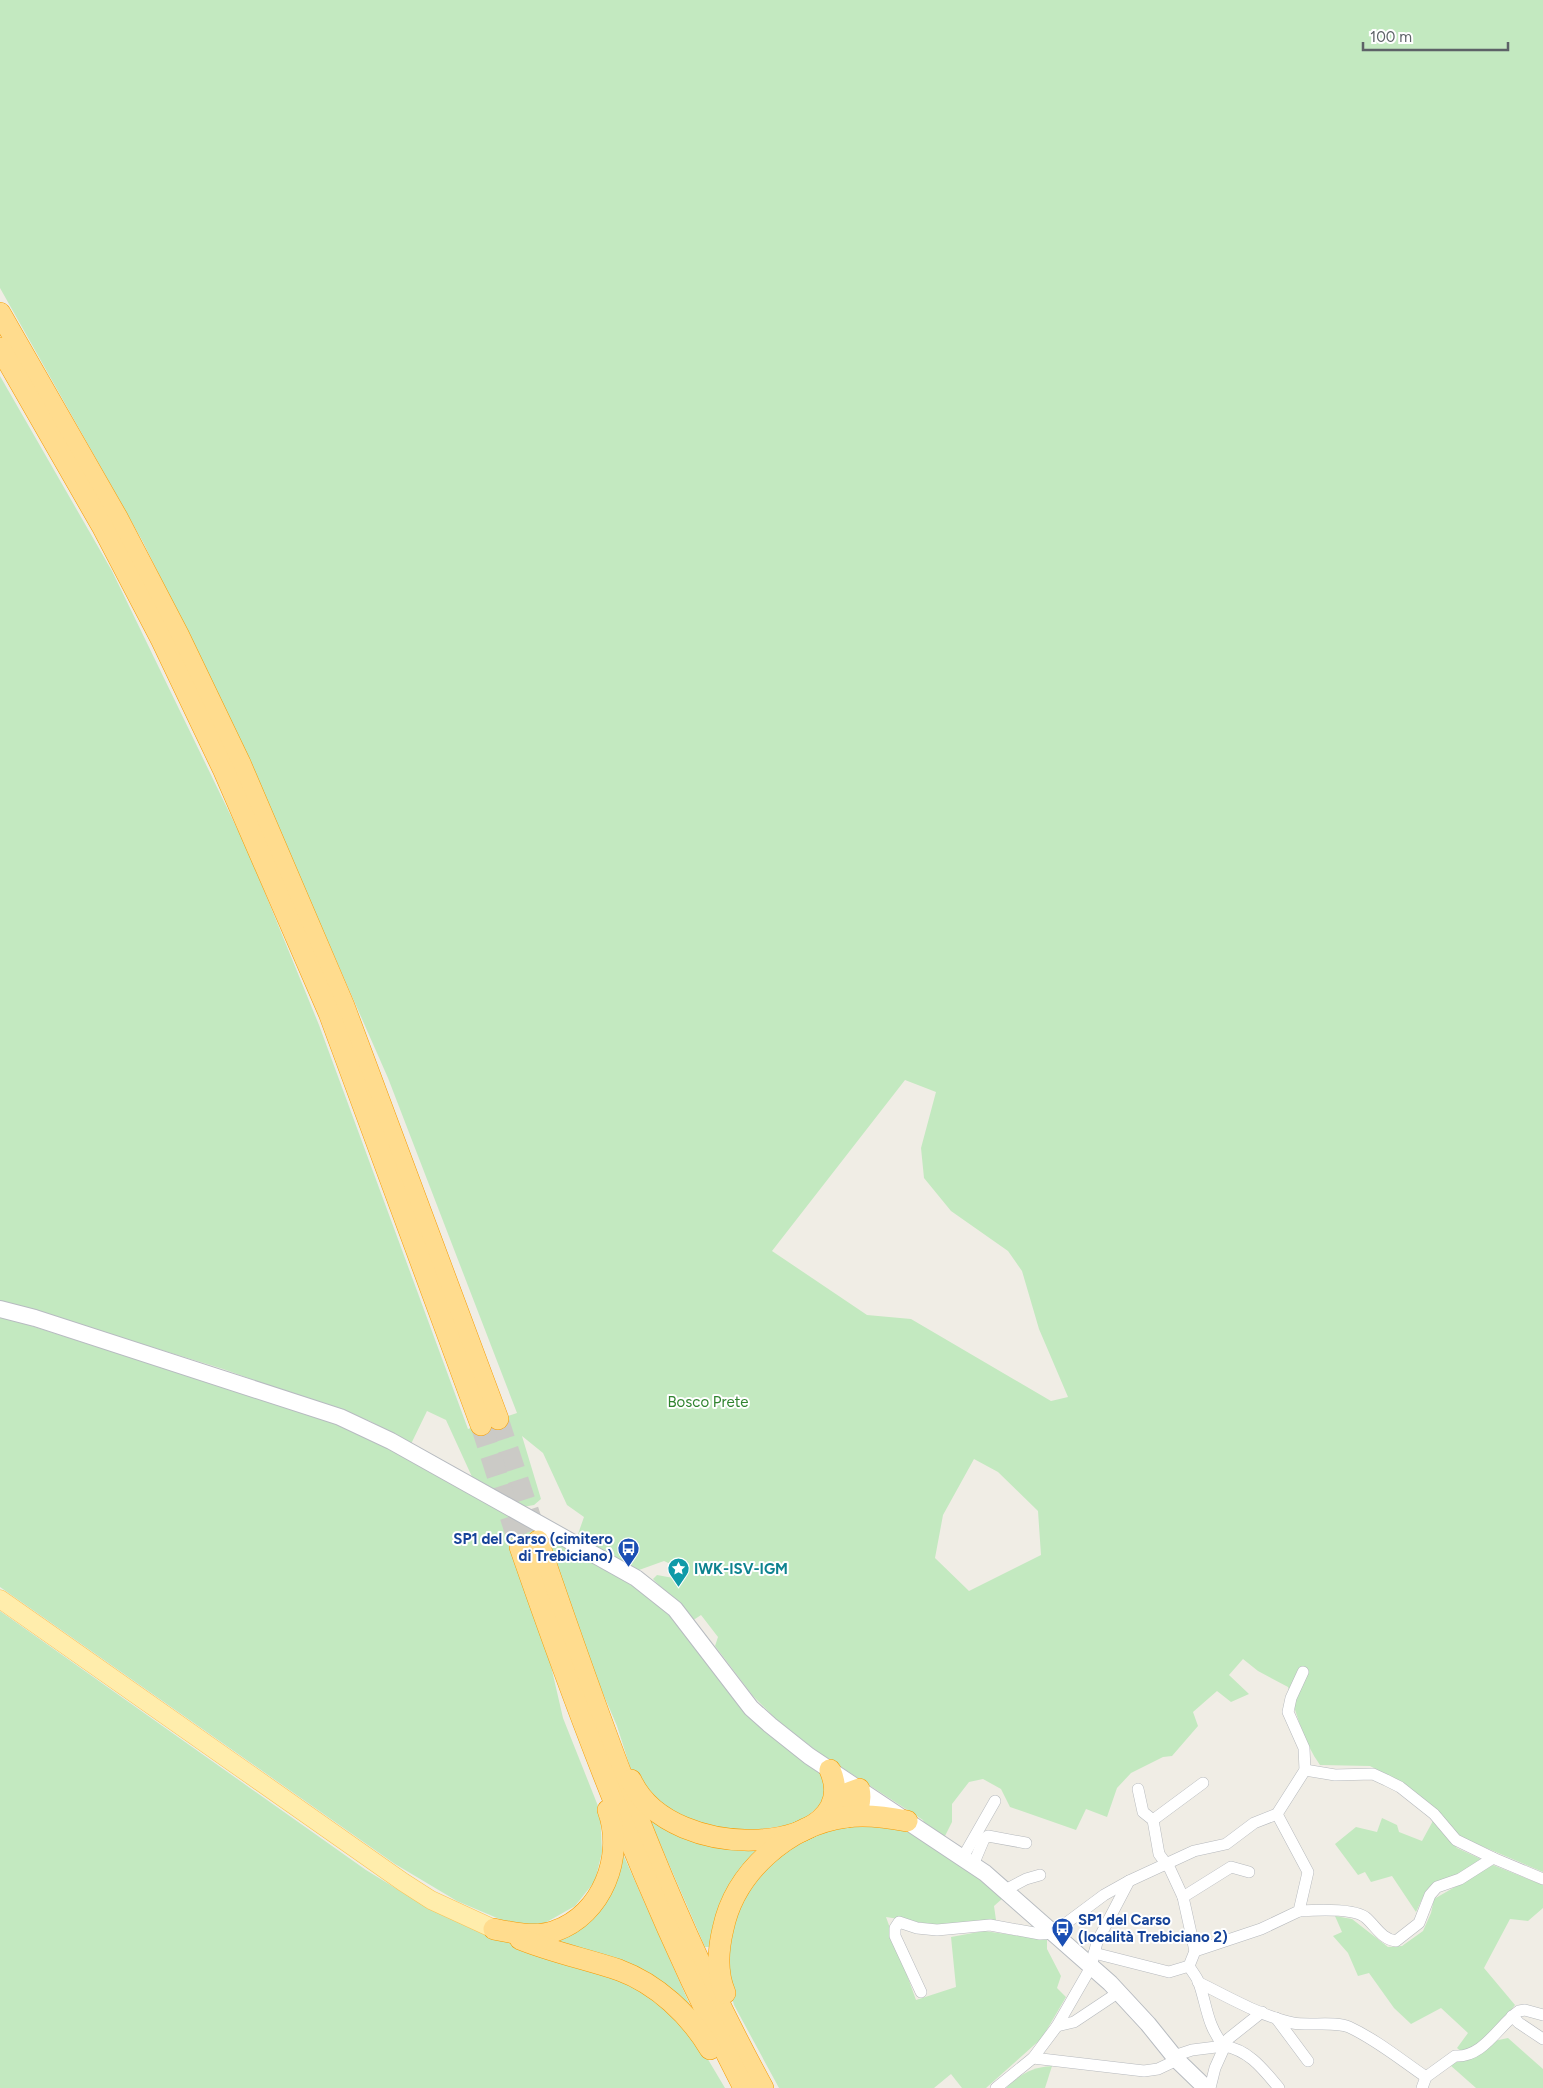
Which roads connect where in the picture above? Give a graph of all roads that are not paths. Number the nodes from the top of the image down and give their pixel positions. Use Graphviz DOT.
graph roads {
  1 [pos="0,313"];
  2 [pos="0,348"];
  3 [pos="0,1309"];
  4 [pos="529,1544"];
  5 [pos="0,1599"];
  6 [pos="569,1659"];
  7 [pos="1303,1672"];
  8 [pos="830,1770"];
  9 [pos="1305,1770"];
  10 [pos="1203,1783"];
  11 [pos="859,1789"];
  12 [pos="1138,1789"];
  13 [pos="995,1801"];
  14 [pos="840,1809"];
  15 [pos="1277,1814"];
  16 [pos="1153,1820"];
  17 [pos="906,1821"];
  18 [pos="805,1830"];
  19 [pos="1026,1842"];
  20 [pos="1492,1858"];
  21 [pos="968,1861"];
  22 [pos="1165,1863"];
  23 [pos="1249,1872"];
  24 [pos="1040,1874"];
  25 [pos="1543,1879"];
  26 [pos="1129,1880"];
  27 [pos="1005,1890"];
  28 [pos="1183,1896"];
  29 [pos="1299,1911"];
  30 [pos="494,1929"];
  31 [pos="1052,1933"];
  32 [pos="1195,1951"];
  33 [pos="1092,1960"];
  34 [pos="1189,1966"];
  35 [pos="1198,1982"];
  36 [pos="921,1992"];
  37 [pos="1119,1992"];
  38 [pos="1262,2012"];
  39 [pos="1543,2015"];
  40 [pos="1512,2016"];
  41 [pos="1276,2018"];
  42 [pos="1057,2026"];
  43 [pos="1543,2039"];
  44 [pos="1224,2046"];
  45 [pos="1034,2058"];
  46 [pos="1175,2058"];
  47 [pos="1308,2061"];
  48 [pos="1424,2082"];
  49 [pos="733,2088"];
  50 [pos="744,2088"];
  51 [pos="763,2088"];
  52 [pos="770,2088"];
  53 [pos="996,2088"];
  54 [pos="1206,2088"];
  55 [pos="1210,2088"];
  56 [pos="1279,2088"];
  1 -- 2 [label="highway"];
  3 -- 8 [label="main road"];
  4 -- 6 [label="highway"];
  5 -- 30 [label="main road"];
  6 -- 18 [label="highway"];
  6 -- 30 [label="highway"];
  6 -- 50 [label="highway"];
  6 -- 51 [label="highway"];
  7 -- 9 [label="street"];
  8 -- 11 [label="main road"];
  8 -- 14 [label="highway"];
  9 -- 15 [label="street"];
  9 -- 20 [label="street"];
  10 -- 16 [label="street"];
  11 -- 14 [label="highway"];
  11 -- 17 [label="main road"];
  12 -- 16 [label="street"];
  13 -- 21 [label="street"];
  14 -- 17 [label="highway"];
  14 -- 18 [label="highway"];
  15 -- 22 [label="street"];
  15 -- 29 [label="street"];
  16 -- 22 [label="street"];
  17 -- 21 [label="main road"];
  18 -- 52 [label="highway"];
  19 -- 21 [label="street"];
  20 -- 25 [label="street"];
  20 -- 29 [label="street"];
  21 -- 27 [label="main road"];
  22 -- 26 [label="street"];
  22 -- 28 [label="street"];
  23 -- 28 [label="street"];
  24 -- 27 [label="street"];
  26 -- 31 [label="street"];
  26 -- 33 [label="street"];
  27 -- 31 [label="main road"];
  28 -- 32 [label="street"];
  29 -- 32 [label="street"];
  30 -- 49 [label="highway"];
  31 -- 33 [label="main road"];
  31 -- 36 [label="street"];
  32 -- 34 [label="street"];
  33 -- 34 [label="street"];
  33 -- 37 [label="main road"];
  33 -- 42 [label="street"];
  34 -- 35 [label="street"];
  35 -- 38 [label="street"];
  35 -- 44 [label="street"];
  37 -- 42 [label="street"];
  37 -- 46 [label="main road"];
  38 -- 41 [label="street"];
  38 -- 44 [label="street"];
  39 -- 40 [label="street"];
  40 -- 43 [label="street"];
  40 -- 48 [label="street"];
  41 -- 47 [label="street"];
  41 -- 48 [label="street"];
  42 -- 45 [label="street"];
  44 -- 46 [label="street"];
  44 -- 55 [label="street"];
  44 -- 56 [label="street"];
  45 -- 46 [label="street"];
  45 -- 53 [label="street"];
  46 -- 54 [label="main road"];
}
